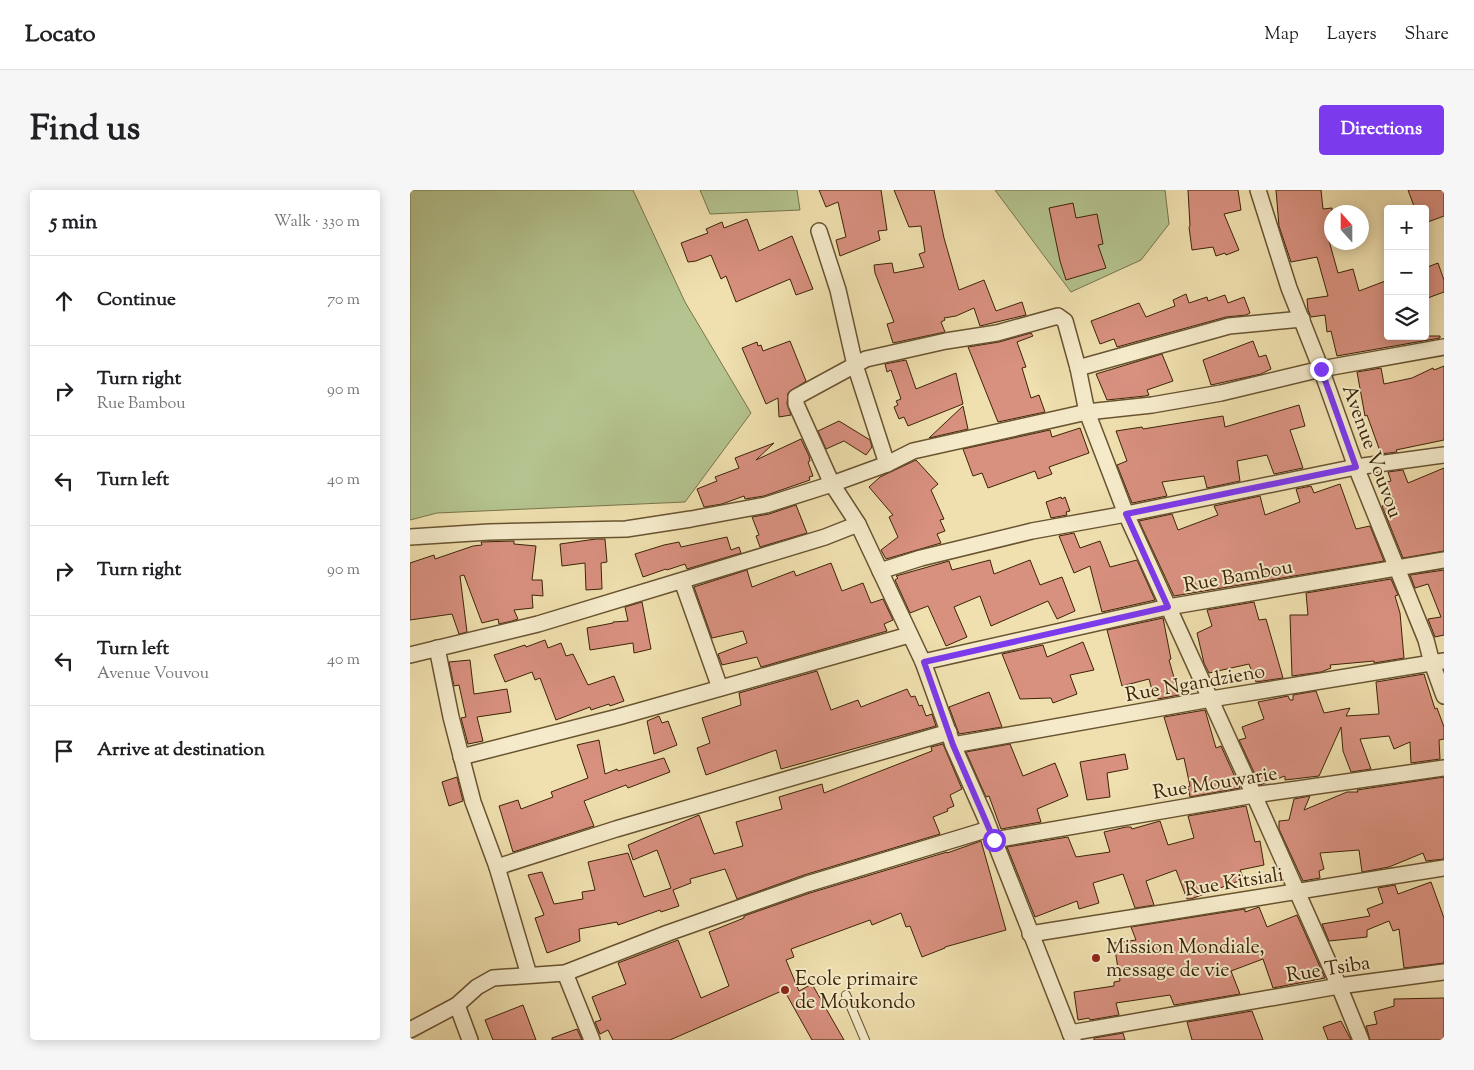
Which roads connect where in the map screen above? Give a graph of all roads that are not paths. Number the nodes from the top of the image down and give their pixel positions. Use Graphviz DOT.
graph roads {
  1 [pos="1258,190"];
  2 [pos="819,231"];
  3 [pos="1302,319"];
  4 [pos="1444,347"];
  5 [pos="855,364"];
  6 [pos="1078,368"];
  7 [pos="1321,369"];
  8 [pos="1086,412"];
  9 [pos="1444,454"];
  10 [pos="887,464"];
  11 [pos="1356,467"];
  12 [pos="832,484"];
  13 [pos="1126,514"];
  14 [pos="858,524"];
  15 [pos="410,537"];
  16 [pos="1444,560"];
  17 [pos="1396,567"];
  18 [pos="880,571"];
  19 [pos="682,581"];
  20 [pos="1168,607"];
  21 [pos="909,634"];
  22 [pos="437,648"];
  23 [pos="410,655"];
  24 [pos="924,662"];
  25 [pos="1438,662"];
  26 [pos="720,688"];
  27 [pos="1444,696"];
  28 [pos="1211,699"];
  29 [pos="951,738"];
  30 [pos="461,757"];
  31 [pos="1444,768"];
  32 [pos="1254,795"];
  33 [pos="992,834"];
  34 [pos="497,868"];
  35 [pos="1444,868"];
  36 [pos="1297,891"];
  37 [pos="1030,934"];
  38 [pos="1444,972"];
  39 [pos="565,973"];
  40 [pos="529,975"];
  41 [pos="1339,986"];
  42 [pos="846,995"];
  43 [pos="457,1006"];
  44 [pos="410,1030"];
  45 [pos="1072,1036"];
  46 [pos="470,1040"];
  47 [pos="592,1040"];
  48 [pos="865,1040"];
  49 [pos="1360,1040"];
  1 -- 3 [label="street, Avenue Vouvou"];
  2 -- 5 [label="street"];
  3 -- 6 [label="street"];
  3 -- 7 [label="street, Avenue Vouvou"];
  4 -- 7 [label="street"];
  5 -- 6 [label="street"];
  5 -- 10 [label="street"];
  5 -- 12 [label="street"];
  6 -- 8 [label="street"];
  7 -- 8 [label="street"];
  7 -- 11 [label="street, Avenue Vouvou"];
  8 -- 10 [label="street"];
  8 -- 13 [label="street"];
  9 -- 11 [label="street"];
  10 -- 12 [label="street"];
  11 -- 13 [label="street"];
  11 -- 17 [label="street, Avenue Vouvou"];
  12 -- 14 [label="street"];
  12 -- 15 [label="street"];
  13 -- 18 [label="street"];
  13 -- 20 [label="street"];
  14 -- 18 [label="street"];
  14 -- 19 [label="street"];
  16 -- 17 [label="street, Rue Bambou"];
  17 -- 20 [label="street, Rue Bambou"];
  17 -- 25 [label="street, Avenue Vouvou"];
  18 -- 21 [label="street"];
  19 -- 22 [label="street"];
  19 -- 26 [label="street"];
  20 -- 24 [label="street, Rue Bambou"];
  20 -- 28 [label="street"];
  21 -- 24 [label="street"];
  21 -- 26 [label="street"];
  22 -- 23 [label="street"];
  22 -- 30 [label="street"];
  24 -- 29 [label="street"];
  25 -- 27 [label="street, Avenue Vouvou"];
  25 -- 28 [label="street, Rue Ngandzieno"];
  26 -- 30 [label="street"];
  28 -- 29 [label="street, Rue Ngandzieno"];
  28 -- 32 [label="street"];
  29 -- 33 [label="street"];
  29 -- 34 [label="street, Rue Ngandzieno"];
  30 -- 34 [label="street"];
  31 -- 32 [label="street, Rue Mouwarie"];
  32 -- 33 [label="street, Rue Mouwarie"];
  32 -- 36 [label="street"];
  33 -- 37 [label="street"];
  33 -- 39 [label="street, Rue Mouwarie"];
  34 -- 40 [label="street"];
  35 -- 36 [label="street, Rue Kitsiali"];
  36 -- 37 [label="street, Rue Kitsiali"];
  36 -- 41 [label="street"];
  37 -- 45 [label="street"];
  38 -- 41 [label="street, Rue Tsiba"];
  39 -- 40 [label="street, Rue Mouwarie"];
  39 -- 47 [label="street"];
  40 -- 43 [label="street, Rue Mouwarie"];
  41 -- 45 [label="street, Rue Tsiba"];
  41 -- 49 [label="street"];
  42 -- 48 [label="lane"];
  43 -- 44 [label="street, Rue Mouwarie"];
  43 -- 46 [label="street"];
}
